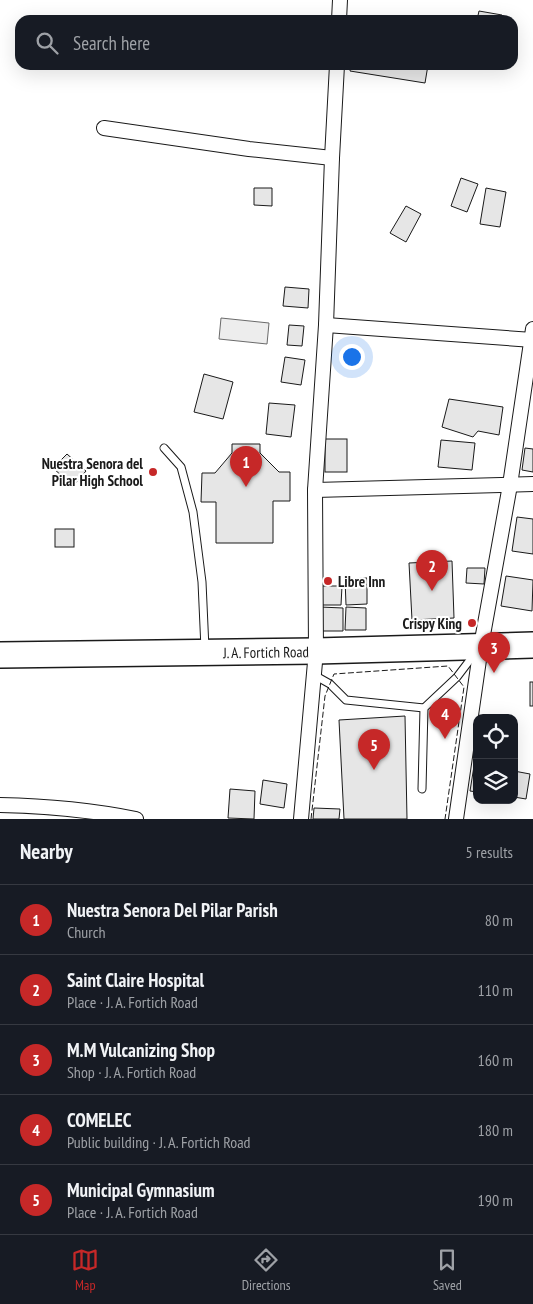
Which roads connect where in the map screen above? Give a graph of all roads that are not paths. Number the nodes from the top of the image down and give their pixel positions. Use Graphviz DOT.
graph roads {
  1 [pos="340,0"];
  2 [pos="339,15"];
  3 [pos="337,70"];
  4 [pos="104,128"];
  5 [pos="332,158"];
  6 [pos="326,324"];
  7 [pos="532,336"];
  8 [pos="164,448"];
  9 [pos="533,484"];
  10 [pos="510,485"];
  11 [pos="316,490"];
  12 [pos="533,645"];
  13 [pos="481,646"];
  14 [pos="206,652"];
  15 [pos="0,655"];
  16 [pos="315,663"];
  17 [pos="424,708"];
  18 [pos="422,789"];
  19 [pos="0,805"];
  20 [pos="136,819"];
  21 [pos="302,819"];
  22 [pos="456,819"];
  1 -- 2 [label="street"];
  3 -- 5 [label="street"];
  4 -- 5 [label="street"];
  5 -- 6 [label="street"];
  6 -- 7 [label="street"];
  6 -- 11 [label="street"];
  7 -- 10 [label="street"];
  8 -- 14 [label="lane"];
  9 -- 10 [label="street"];
  10 -- 11 [label="street"];
  10 -- 13 [label="street"];
  11 -- 16 [label="street"];
  12 -- 13 [label="highway, J. A. Fortich Road"];
  13 -- 16 [label="highway, J. A. Fortich Road"];
  13 -- 17 [label="lane"];
  13 -- 22 [label="street"];
  14 -- 15 [label="highway, J. A. Fortich Road"];
  14 -- 16 [label="highway, J. A. Fortich Road"];
  16 -- 17 [label="lane"];
  16 -- 21 [label="street"];
  17 -- 18 [label="lane"];
  19 -- 20 [label="street"];
}
